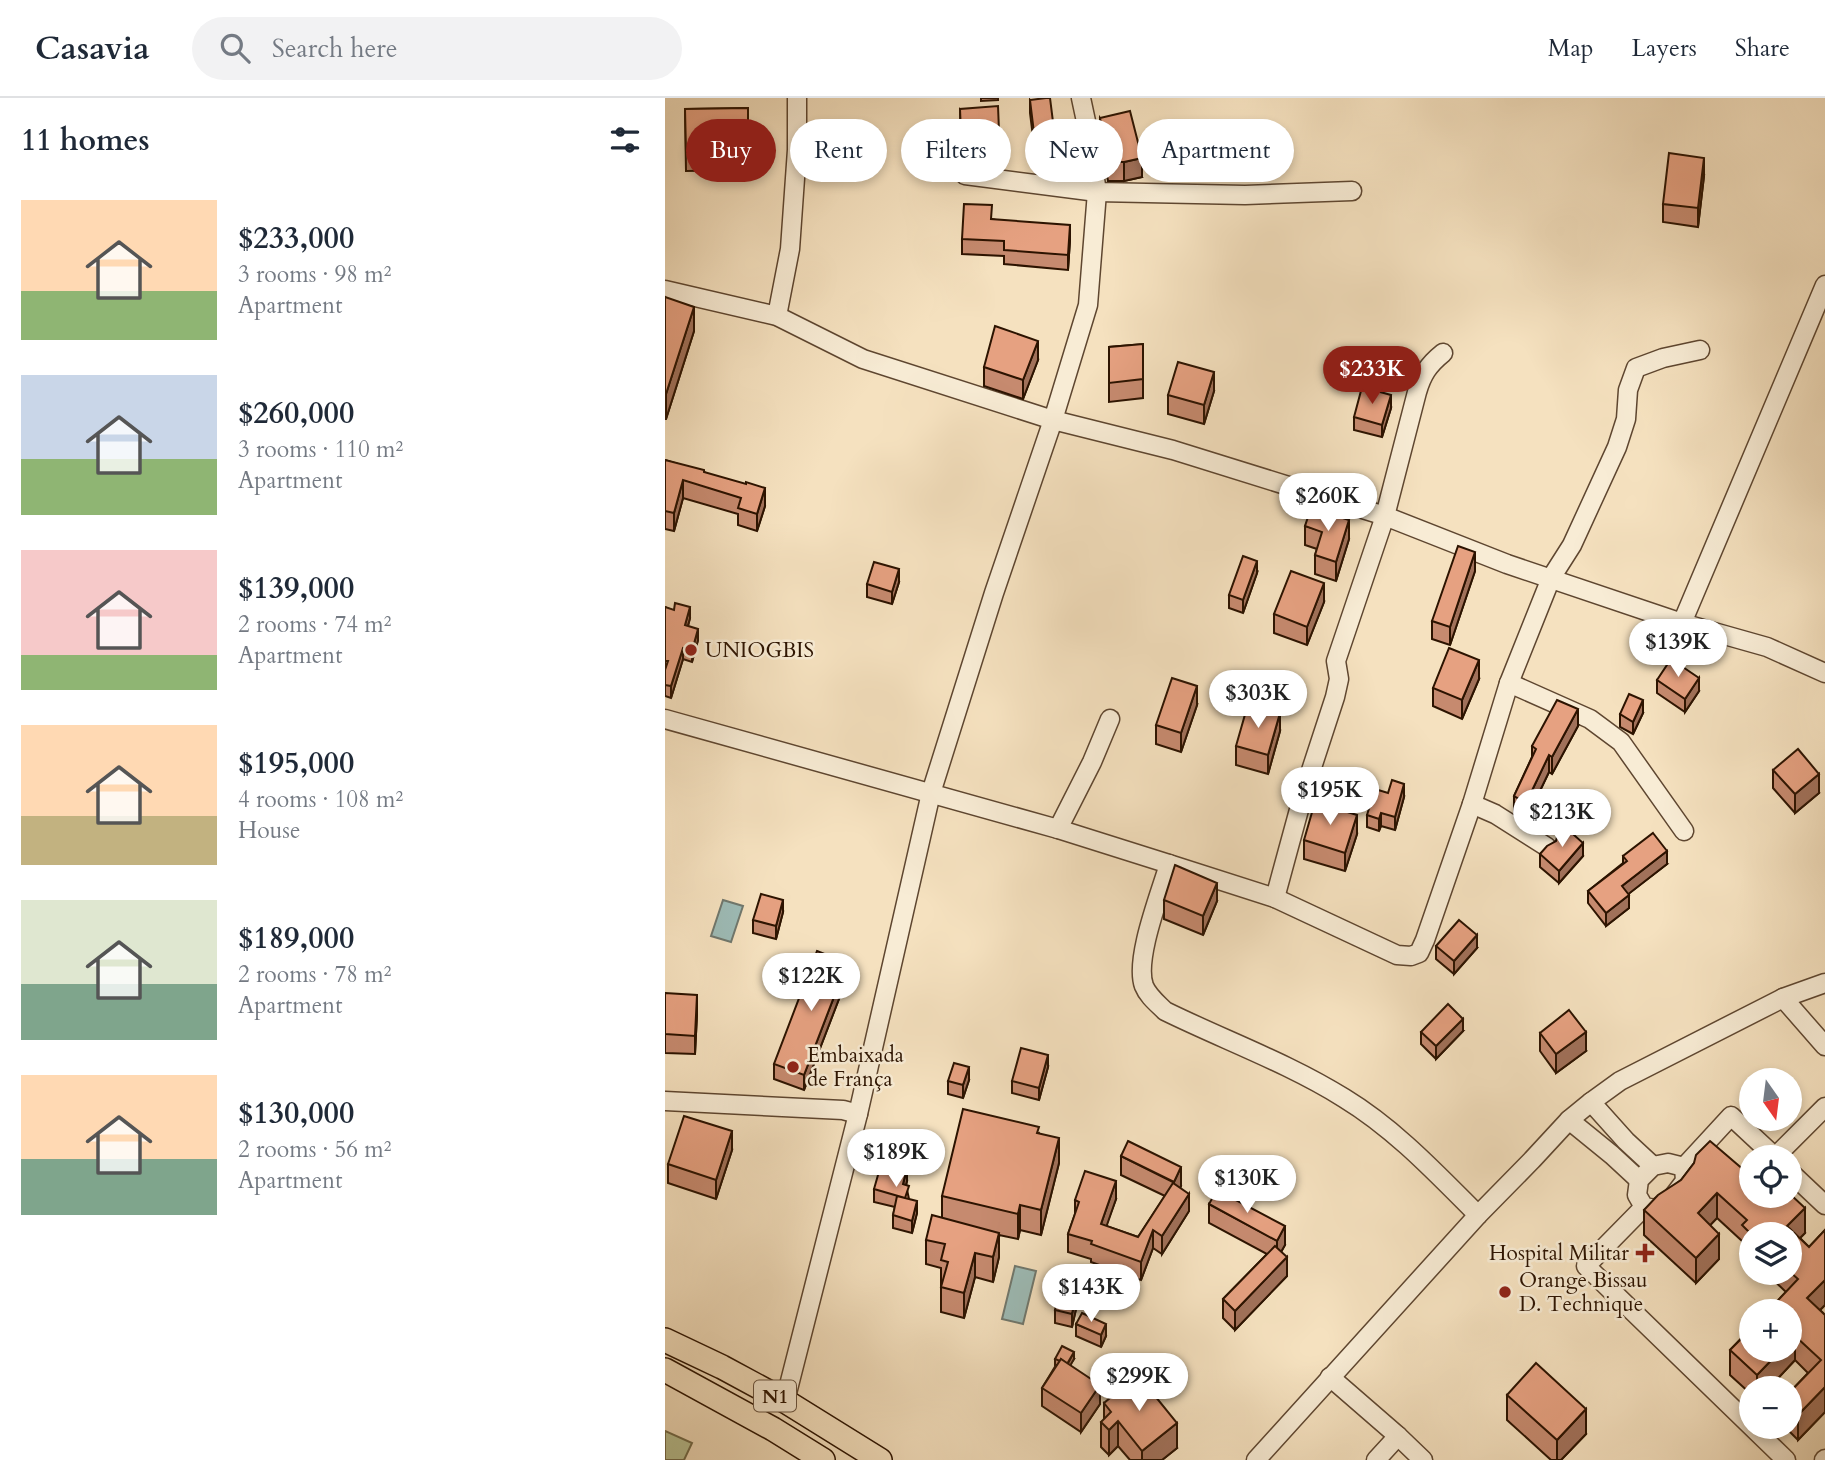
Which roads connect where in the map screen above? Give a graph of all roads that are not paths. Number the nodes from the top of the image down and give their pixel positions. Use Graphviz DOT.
graph roads {
  1 [pos="797,98"];
  2 [pos="1081,98"];
  3 [pos="1011,181"];
  4 [pos="1352,191"];
  5 [pos="1097,192"];
  6 [pos="1825,285"];
  7 [pos="665,290"];
  8 [pos="777,316"];
  9 [pos="1700,349"];
  10 [pos="1443,354"];
  11 [pos="1053,420"];
  12 [pos="1385,516"];
  13 [pos="1551,578"];
  14 [pos="1682,622"];
  15 [pos="1825,673"];
  16 [pos="1509,683"];
  17 [pos="665,719"];
  18 [pos="1110,719"];
  19 [pos="931,793"];
  20 [pos="1472,804"];
  21 [pos="1058,829"];
  22 [pos="1684,831"];
  23 [pos="1547,847"];
  24 [pos="1169,864"];
  25 [pos="1275,898"];
  26 [pos="1825,983"];
  27 [pos="1783,998"];
  28 [pos="1825,1046"];
  29 [pos="665,1101"];
  30 [pos="1591,1102"];
  31 [pos="1825,1107"];
  32 [pos="857,1114"];
  33 [pos="1569,1120"];
  34 [pos="1653,1166"];
  35 [pos="1684,1167"];
  36 [pos="1639,1180"];
  37 [pos="1802,1186"];
  38 [pos="1825,1205"];
  39 [pos="1644,1206"];
  40 [pos="1478,1215"];
  41 [pos="665,1340"];
  42 [pos="665,1370"];
  43 [pos="1330,1377"];
  44 [pos="785,1401"];
  45 [pos="1398,1436"];
  46 [pos="823,1460"];
  47 [pos="880,1460"];
  48 [pos="1257,1460"];
  49 [pos="1376,1460"];
  50 [pos="1423,1460"];
  51 [pos="1786,1460"];
  1 -- 8 [label="street"];
  2 -- 5 [label="street"];
  3 -- 5 [label="street"];
  4 -- 5 [label="street"];
  5 -- 11 [label="street"];
  6 -- 14 [label="street"];
  7 -- 8 [label="street"];
  8 -- 11 [label="street"];
  9 -- 13 [label="street"];
  10 -- 12 [label="street"];
  11 -- 12 [label="street"];
  11 -- 19 [label="street"];
  12 -- 13 [label="street"];
  12 -- 25 [label="street"];
  13 -- 14 [label="street"];
  13 -- 16 [label="street"];
  14 -- 15 [label="street"];
  16 -- 20 [label="street"];
  16 -- 22 [label="street"];
  17 -- 19 [label="street"];
  18 -- 21 [label="street"];
  19 -- 21 [label="street"];
  19 -- 32 [label="street"];
  20 -- 23 [label="street"];
  20 -- 25 [label="street"];
  21 -- 24 [label="street"];
  24 -- 25 [label="street"];
  24 -- 40 [label="street"];
  26 -- 27 [label="street"];
  27 -- 28 [label="street"];
  27 -- 30 [label="street"];
  29 -- 32 [label="street"];
  30 -- 33 [label="street"];
  30 -- 34 [label="street"];
  31 -- 35 [label="street"];
  32 -- 44 [label="street"];
  33 -- 36 [label="street"];
  33 -- 40 [label="street"];
  34 -- 35 [label="street"];
  34 -- 36 [label="street"];
  35 -- 39 [label="street"];
  36 -- 39 [label="street"];
  37 -- 38 [label="street"];
  39 -- 51 [label="street"];
  40 -- 43 [label="street"];
  41 -- 44 [label="main road, N1"];
  42 -- 46 [label="main road, N1"];
  43 -- 45 [label="street"];
  43 -- 48 [label="street"];
  44 -- 47 [label="main road, N1"];
  45 -- 49 [label="street"];
  45 -- 50 [label="street"];
}
